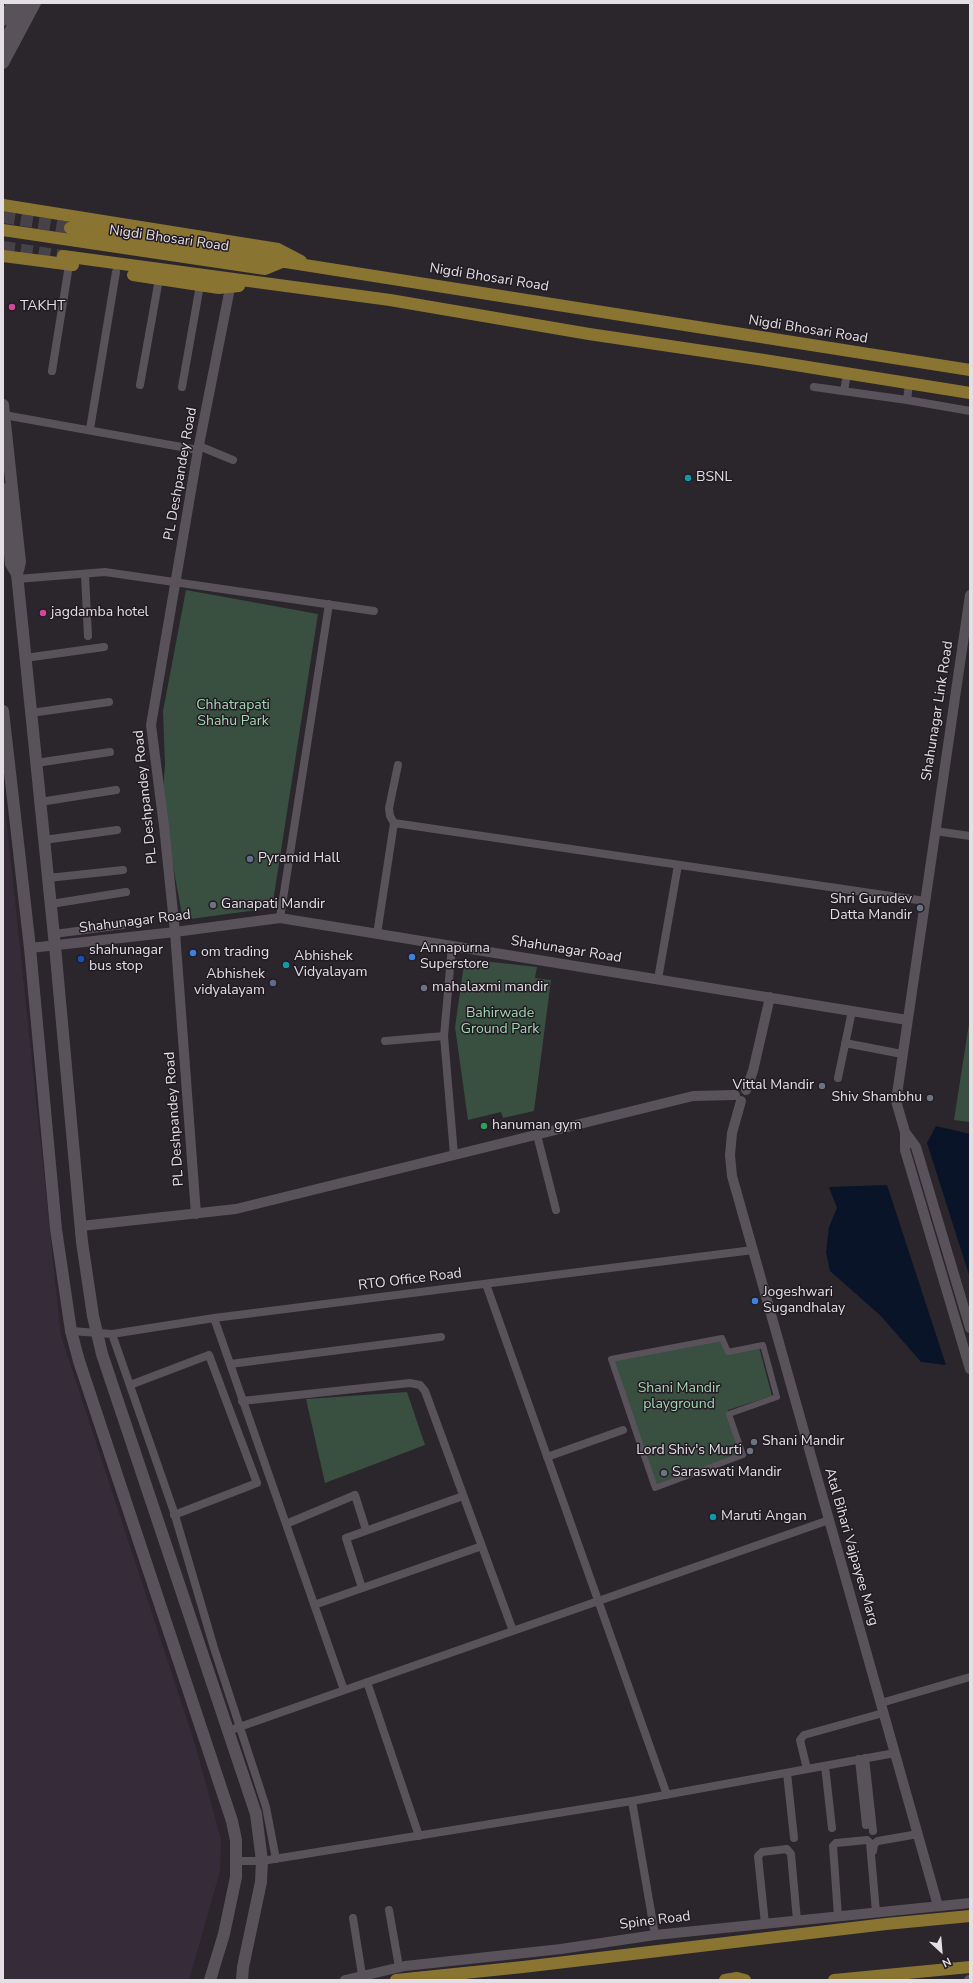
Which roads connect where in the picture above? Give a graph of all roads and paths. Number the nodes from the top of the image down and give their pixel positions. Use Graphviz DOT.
graph roads {
  1 [pos="13,3"];
  2 [pos="26,3"];
  3 [pos="35,3"];
  4 [pos="3,20"];
  5 [pos="3,44"];
  6 [pos="3,63"];
  7 [pos="3,205"];
  8 [pos="70,228"];
  9 [pos="3,230"];
  10 [pos="3,256"];
  11 [pos="66,260"];
  12 [pos="283,261"];
  13 [pos="309,265"];
  14 [pos="116,272"];
  15 [pos="159,279"];
  16 [pos="254,283"];
  17 [pos="200,285"];
  18 [pos="230,288"];
  19 [pos="970,370"];
  20 [pos="52,371"];
  21 [pos="848,374"];
  22 [pos="909,384"];
  23 [pos="140,385"];
  24 [pos="182,387"];
  25 [pos="814,387"];
  26 [pos="844,391"];
  27 [pos="970,393"];
  28 [pos="907,400"];
  29 [pos="4,410"];
  30 [pos="970,411"];
  31 [pos="90,429"];
  32 [pos="198,448"];
  33 [pos="233,460"];
  34 [pos="3,489"];
  35 [pos="15,572"];
  36 [pos="85,574"];
  37 [pos="176,583"];
  38 [pos="970,595"];
  39 [pos="329,604"];
  40 [pos="374,611"];
  41 [pos="88,636"];
  42 [pos="104,646"];
  43 [pos="25,658"];
  44 [pos="108,702"];
  45 [pos="3,711"];
  46 [pos="31,713"];
  47 [pos="110,752"];
  48 [pos="36,763"];
  49 [pos="398,765"];
  50 [pos="116,790"];
  51 [pos="40,802"];
  52 [pos="394,822"];
  53 [pos="117,830"];
  54 [pos="935,831"];
  55 [pos="970,836"];
  56 [pos="44,840"];
  57 [pos="678,865"];
  58 [pos="123,870"];
  59 [pos="48,878"];
  60 [pos="126,892"];
  61 [pos="925,901"];
  62 [pos="51,904"];
  63 [pos="280,918"];
  64 [pos="123,925"];
  65 [pos="175,932"];
  66 [pos="377,934"];
  67 [pos="55,940"];
  68 [pos="452,946"];
  69 [pos="30,948"];
  70 [pos="658,979"];
  71 [pos="770,997"];
  72 [pos="852,1011"];
  73 [pos="907,1020"];
  74 [pos="444,1036"];
  75 [pos="385,1041"];
  76 [pos="845,1043"];
  77 [pos="902,1054"];
  78 [pos="838,1078"];
  79 [pos="738,1098"];
  80 [pos="905,1132"];
  81 [pos="537,1135"];
  82 [pos="454,1155"];
  83 [pos="556,1210"];
  84 [pos="196,1214"];
  85 [pos="81,1226"];
  86 [pos="753,1250"];
  87 [pos="486,1284"];
  88 [pos="214,1318"];
  89 [pos="970,1328"];
  90 [pos="71,1332"];
  91 [pos="97,1334"];
  92 [pos="112,1334"];
  93 [pos="441,1337"];
  94 [pos="763,1345"];
  95 [pos="230,1364"];
  96 [pos="970,1369"];
  97 [pos="130,1385"];
  98 [pos="242,1401"];
  99 [pos="623,1430"];
  100 [pos="547,1457"];
  101 [pos="463,1496"];
  102 [pos="174,1515"];
  103 [pos="829,1520"];
  104 [pos="286,1524"];
  105 [pos="366,1530"];
  106 [pos="482,1546"];
  107 [pos="362,1588"];
  108 [pos="598,1601"];
  109 [pos="314,1605"];
  110 [pos="514,1631"];
  111 [pos="970,1677"];
  112 [pos="367,1682"];
  113 [pos="344,1690"];
  114 [pos="882,1708"];
  115 [pos="240,1727"];
  116 [pos="228,1731"];
  117 [pos="894,1753"];
  118 [pos="862,1759"];
  119 [pos="825,1766"];
  120 [pos="807,1769"];
  121 [pos="787,1773"];
  122 [pos="667,1795"];
  123 [pos="632,1801"];
  124 [pos="866,1825"];
  125 [pos="832,1828"];
  126 [pos="873,1831"];
  127 [pos="918,1834"];
  128 [pos="418,1836"];
  129 [pos="794,1838"];
  130 [pos="276,1858"];
  131 [pos="237,1861"];
  132 [pos="262,1861"];
  133 [pos="970,1904"];
  134 [pos="938,1906"];
  135 [pos="389,1910"];
  136 [pos="878,1912"];
  137 [pos="838,1916"];
  138 [pos="970,1916"];
  139 [pos="353,1918"];
  140 [pos="798,1920"];
  141 [pos="765,1924"];
  142 [pos="655,1935"];
  143 [pos="399,1967"];
  144 [pos="970,1967"];
  145 [pos="362,1975"];
  146 [pos="210,1980"];
  147 [pos="242,1980"];
  148 [pos="345,1980"];
  149 [pos="396,1980"];
  150 [pos="834,1980"];
  1 -- 4 [label="main road"];
  2 -- 5 [label="main road"];
  3 -- 6 [label="main road"];
  7 -- 13 [label="main road"];
  8 -- 12 [label="main road"];
  9 -- 12 [label="main road, Nigdi Bhosari Road"];
  10 -- 11 [label="main road"];
  11 -- 14 [label="main road"];
  11 -- 16 [label="main road"];
  11 -- 20 [label="street"];
  12 -- 13 [label="main road, Nigdi Bhosari Road"];
  13 -- 19 [label="main road, Nigdi Bhosari Road"];
  14 -- 15 [label="main road"];
  14 -- 31 [label="street"];
  15 -- 17 [label="main road"];
  15 -- 23 [label="street"];
  16 -- 18 [label="main road"];
  16 -- 21 [label="main road"];
  17 -- 18 [label="main road"];
  17 -- 24 [label="street"];
  18 -- 32 [label="street, PL Deshpandey Road"];
  21 -- 22 [label="main road"];
  21 -- 26 [label="street"];
  22 -- 27 [label="main road"];
  22 -- 28 [label="street"];
  25 -- 26 [label="street"];
  26 -- 28 [label="street"];
  28 -- 30 [label="street"];
  29 -- 31 [label="street"];
  29 -- 35 [label="main road"];
  31 -- 32 [label="street"];
  32 -- 33 [label="street"];
  32 -- 37 [label="street, PL Deshpandey Road"];
  34 -- 35 [label="main road"];
  35 -- 36 [label="street"];
  35 -- 43 [label="main road"];
  36 -- 37 [label="street"];
  36 -- 41 [label="street"];
  37 -- 39 [label="street"];
  37 -- 65 [label="street, PL Deshpandey Road"];
  38 -- 54 [label="street, Shahunagar Link Road"];
  39 -- 40 [label="street"];
  39 -- 63 [label="street"];
  42 -- 43 [label="street"];
  43 -- 46 [label="main road"];
  44 -- 46 [label="street"];
  45 -- 69 [label="main road"];
  46 -- 48 [label="main road"];
  47 -- 48 [label="street"];
  48 -- 51 [label="main road"];
  49 -- 52 [label="street"];
  50 -- 51 [label="street"];
  51 -- 56 [label="main road"];
  52 -- 57 [label="street"];
  52 -- 66 [label="street"];
  53 -- 56 [label="street"];
  54 -- 55 [label="street"];
  54 -- 61 [label="street, Shahunagar Link Road"];
  56 -- 59 [label="main road"];
  57 -- 61 [label="street"];
  57 -- 70 [label="street"];
  58 -- 59 [label="street"];
  59 -- 62 [label="main road"];
  60 -- 62 [label="street"];
  61 -- 73 [label="street, Shahunagar Link Road"];
  62 -- 67 [label="main road"];
  63 -- 65 [label="street, Shahunagar Road"];
  63 -- 66 [label="street, Shahunagar Road"];
  64 -- 67 [label="street"];
  65 -- 67 [label="street, Shahunagar Road"];
  65 -- 84 [label="street, PL Deshpandey Road"];
  66 -- 68 [label="street, Shahunagar Road"];
  67 -- 69 [label="street, Shahunagar Road"];
  67 -- 85 [label="main road"];
  68 -- 70 [label="street, Shahunagar Road"];
  68 -- 74 [label="street"];
  69 -- 90 [label="main road"];
  70 -- 71 [label="street, Shahunagar Road"];
  71 -- 72 [label="street, Shahunagar Road"];
  71 -- 79 [label="street"];
  72 -- 73 [label="street, Shahunagar Road"];
  72 -- 76 [label="street"];
  73 -- 77 [label="street, Shahunagar Link Road"];
  74 -- 75 [label="street"];
  74 -- 82 [label="street"];
  76 -- 77 [label="street"];
  76 -- 78 [label="street"];
  77 -- 80 [label="street, Shahunagar Link Road"];
  79 -- 81 [label="street"];
  79 -- 86 [label="street, Atal Bihari Vajpayee Marg"];
  80 -- 89 [label="street"];
  80 -- 96 [label="street"];
  81 -- 82 [label="street"];
  81 -- 83 [label="street"];
  82 -- 84 [label="street"];
  84 -- 85 [label="street"];
  85 -- 91 [label="main road"];
  86 -- 87 [label="street, RTO Office Road"];
  86 -- 103 [label="street, Atal Bihari Vajpayee Marg"];
  87 -- 88 [label="street, RTO Office Road"];
  87 -- 100 [label="street"];
  88 -- 92 [label="street, RTO Office Road"];
  88 -- 95 [label="street"];
  90 -- 91 [label="street, RTO Office Road"];
  90 -- 131 [label="main road"];
  91 -- 92 [label="street, RTO Office Road"];
  91 -- 116 [label="main road"];
  92 -- 97 [label="street"];
  93 -- 95 [label="street"];
  94 -- 94 [label="street"];
  95 -- 98 [label="street"];
  97 -- 102 [label="street"];
  97 -- 102 [label="street"];
  98 -- 101 [label="street"];
  98 -- 104 [label="street"];
  99 -- 100 [label="street"];
  100 -- 108 [label="street"];
  101 -- 105 [label="street"];
  101 -- 106 [label="street"];
  102 -- 115 [label="street"];
  103 -- 108 [label="street"];
  103 -- 114 [label="street, Atal Bihari Vajpayee Marg"];
  104 -- 105 [label="street"];
  104 -- 109 [label="street"];
  105 -- 107 [label="street"];
  106 -- 107 [label="street"];
  106 -- 110 [label="street"];
  107 -- 109 [label="street"];
  108 -- 110 [label="street"];
  108 -- 122 [label="street"];
  109 -- 113 [label="street"];
  110 -- 112 [label="street"];
  111 -- 114 [label="street"];
  112 -- 113 [label="street"];
  112 -- 128 [label="street"];
  113 -- 115 [label="street"];
  114 -- 117 [label="street, Atal Bihari Vajpayee Marg"];
  114 -- 120 [label="street"];
  115 -- 116 [label="street"];
  115 -- 130 [label="street"];
  116 -- 132 [label="main road"];
  117 -- 118 [label="street"];
  117 -- 127 [label="street, Atal Bihari Vajpayee Marg"];
  118 -- 119 [label="street"];
  118 -- 124 [label="street"];
  118 -- 126 [label="street"];
  119 -- 120 [label="street"];
  119 -- 125 [label="street"];
  120 -- 121 [label="street"];
  121 -- 122 [label="street"];
  121 -- 129 [label="street"];
  122 -- 123 [label="street"];
  123 -- 128 [label="street"];
  123 -- 142 [label="street"];
  127 -- 134 [label="street, Atal Bihari Vajpayee Marg"];
  127 -- 136 [label="street"];
  128 -- 130 [label="street"];
  130 -- 132 [label="street"];
  131 -- 132 [label="street"];
  131 -- 146 [label="main road"];
  132 -- 147 [label="main road"];
  133 -- 134 [label="street, Spine Road"];
  134 -- 136 [label="street, Spine Road"];
  135 -- 143 [label="street"];
  136 -- 137 [label="street, Spine Road"];
  136 -- 137 [label="street"];
  137 -- 140 [label="street, Spine Road"];
  138 -- 149 [label="main road"];
  139 -- 145 [label="street"];
  140 -- 141 [label="street, Spine Road"];
  140 -- 141 [label="street"];
  141 -- 142 [label="street, Spine Road"];
  142 -- 143 [label="street, Spine Road"];
  143 -- 145 [label="street, Spine Road"];
  144 -- 150 [label="main road"];
  145 -- 148 [label="street, Spine Road"];
}
